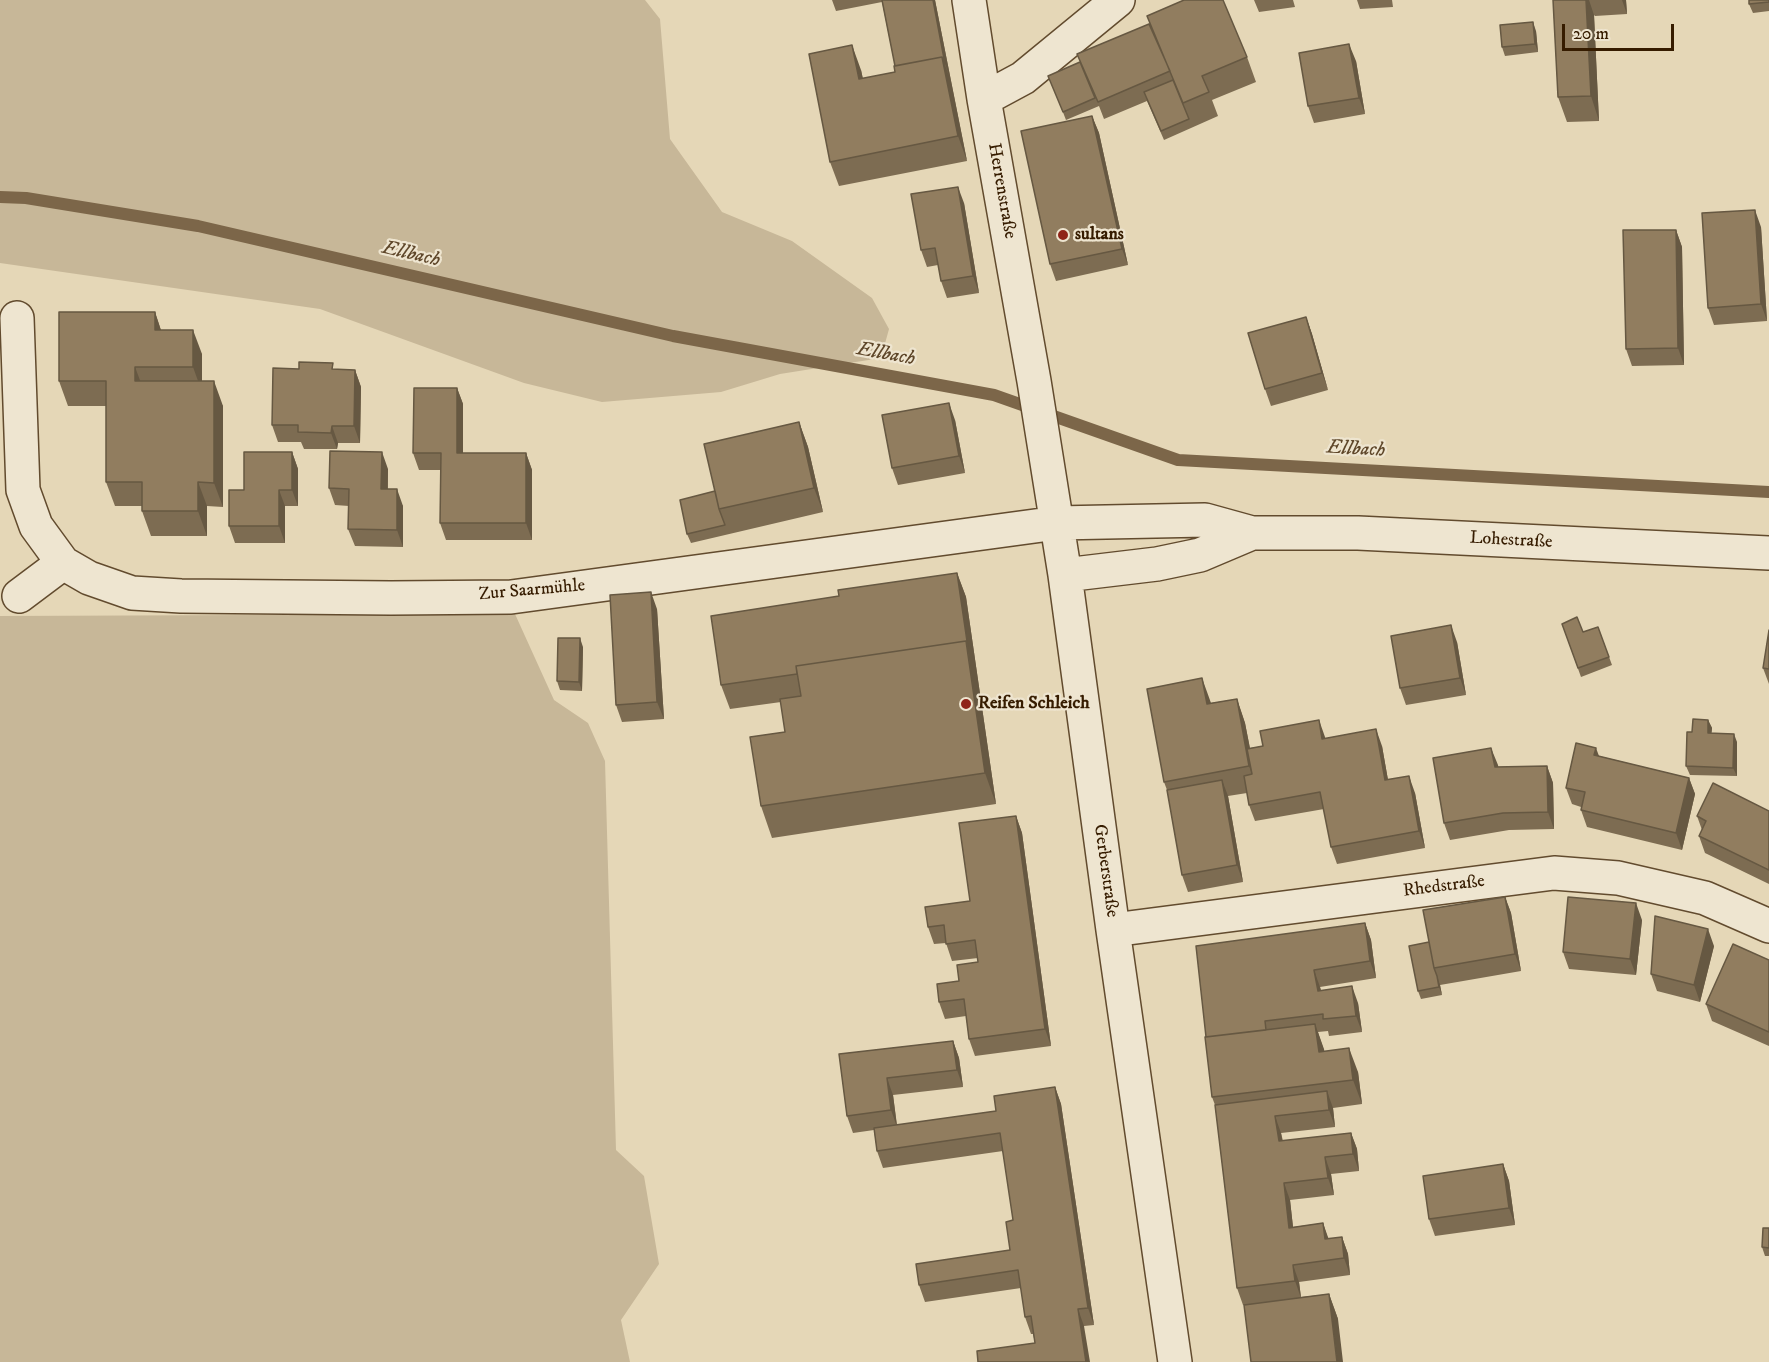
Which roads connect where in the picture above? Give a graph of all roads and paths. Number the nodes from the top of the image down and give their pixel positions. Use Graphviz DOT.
graph roads {
  1 [pos="969,0"];
  2 [pos="1118,0"];
  3 [pos="984,99"];
  4 [pos="17,318"];
  5 [pos="1034,381"];
  6 [pos="1057,523"];
  7 [pos="1252,533"];
  8 [pos="1769,554"];
  9 [pos="63,563"];
  10 [pos="1065,575"];
  11 [pos="20,596"];
  12 [pos="1769,926"];
  13 [pos="1113,930"];
  14 [pos="1175,1362"];
  1 -- 3 [label="street, Herrenstraße"];
  2 -- 3 [label="street"];
  3 -- 5 [label="street, Herrenstraße"];
  4 -- 9 [label="street"];
  5 -- 6 [label="street, Gerberstraße"];
  6 -- 7 [label="street, Lohestraße"];
  6 -- 9 [label="street, Zur Saarmühle"];
  6 -- 10 [label="street, Gerberstraße"];
  7 -- 8 [label="street, Lohestraße"];
  7 -- 10 [label="street, Lohestraße"];
  9 -- 11 [label="street"];
  10 -- 13 [label="street, Gerberstraße"];
  12 -- 13 [label="street, Rhedstraße"];
  13 -- 14 [label="street, Gerberstraße"];
}
